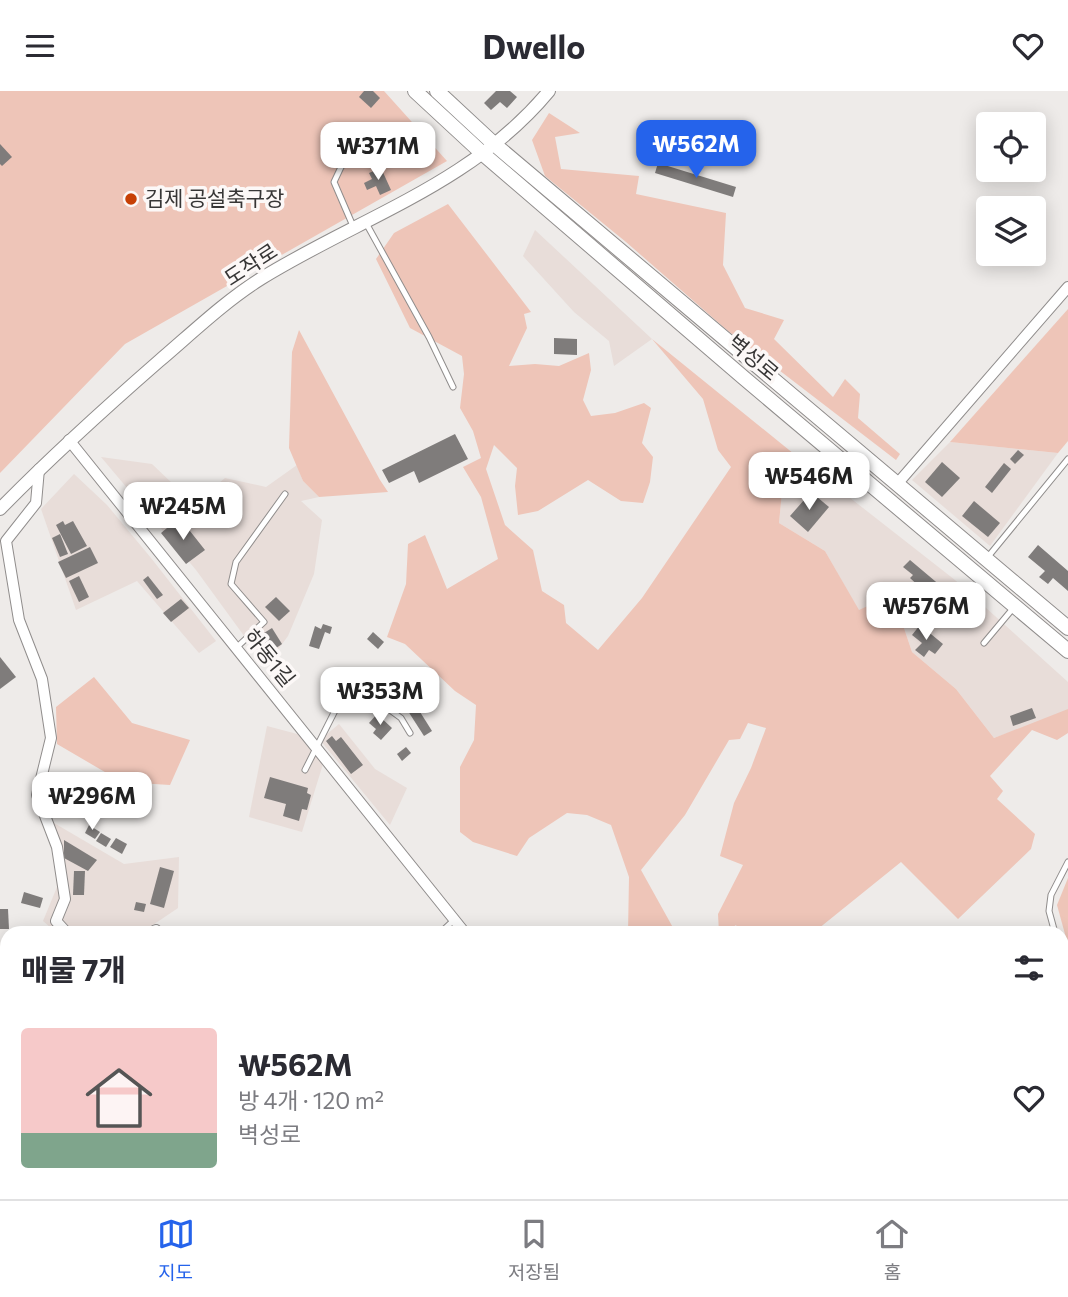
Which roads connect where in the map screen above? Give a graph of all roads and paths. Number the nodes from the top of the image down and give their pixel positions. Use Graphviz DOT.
graph roads {
  1 [pos="415,91"];
  2 [pos="436,91"];
  3 [pos="549,91"];
  4 [pos="397,135"];
  5 [pos="488,148"];
  6 [pos="366,223"];
  7 [pos="354,229"];
  8 [pos="1068,287"];
  9 [pos="453,387"];
  10 [pos="69,440"];
  11 [pos="1068,459"];
  12 [pos="39,469"];
  13 [pos="898,483"];
  14 [pos="285,494"];
  15 [pos="0,509"];
  16 [pos="987,558"];
  17 [pos="984,580"];
  18 [pos="1015,606"];
  19 [pos="948,620"];
  20 [pos="1068,628"];
  21 [pos="984,643"];
  22 [pos="236,649"];
  23 [pos="1068,651"];
  24 [pos="410,733"];
  25 [pos="316,748"];
  26 [pos="305,770"];
  27 [pos="1068,862"];
  28 [pos="454,920"];
  29 [pos="61,926"];
  30 [pos="448,926"];
  31 [pos="460,926"];
  32 [pos="1053,926"];
  1 -- 5 [label="main road, 벽성로"];
  2 -- 5 [label="main road, 벽성로"];
  3 -- 5 [label="street, 도작로"];
  4 -- 7 [label="lane"];
  5 -- 6 [label="street, 도작로"];
  5 -- 13 [label="main road, 벽성로"];
  5 -- 17 [label="main road, 벽성로"];
  6 -- 7 [label="street, 도작로"];
  6 -- 9 [label="lane"];
  7 -- 10 [label="street, 도작로"];
  8 -- 13 [label="street"];
  10 -- 12 [label="street, 도작로"];
  10 -- 22 [label="street, 하동1길"];
  11 -- 16 [label="lane"];
  12 -- 15 [label="street, 도작로"];
  12 -- 29 [label="street"];
  13 -- 16 [label="main road, 벽성로"];
  14 -- 22 [label="lane"];
  16 -- 20 [label="main road, 벽성로"];
  17 -- 18 [label="main road, 벽성로"];
  17 -- 19 [label="lane"];
  18 -- 21 [label="lane"];
  18 -- 23 [label="main road, 벽성로"];
  22 -- 25 [label="street, 하동1길"];
  24 -- 25 [label="lane"];
  25 -- 26 [label="lane"];
  25 -- 28 [label="street, 하동1길"];
  27 -- 32 [label="lane"];
  28 -- 30 [label="lane"];
  28 -- 31 [label="street, 하동1길"];
}
